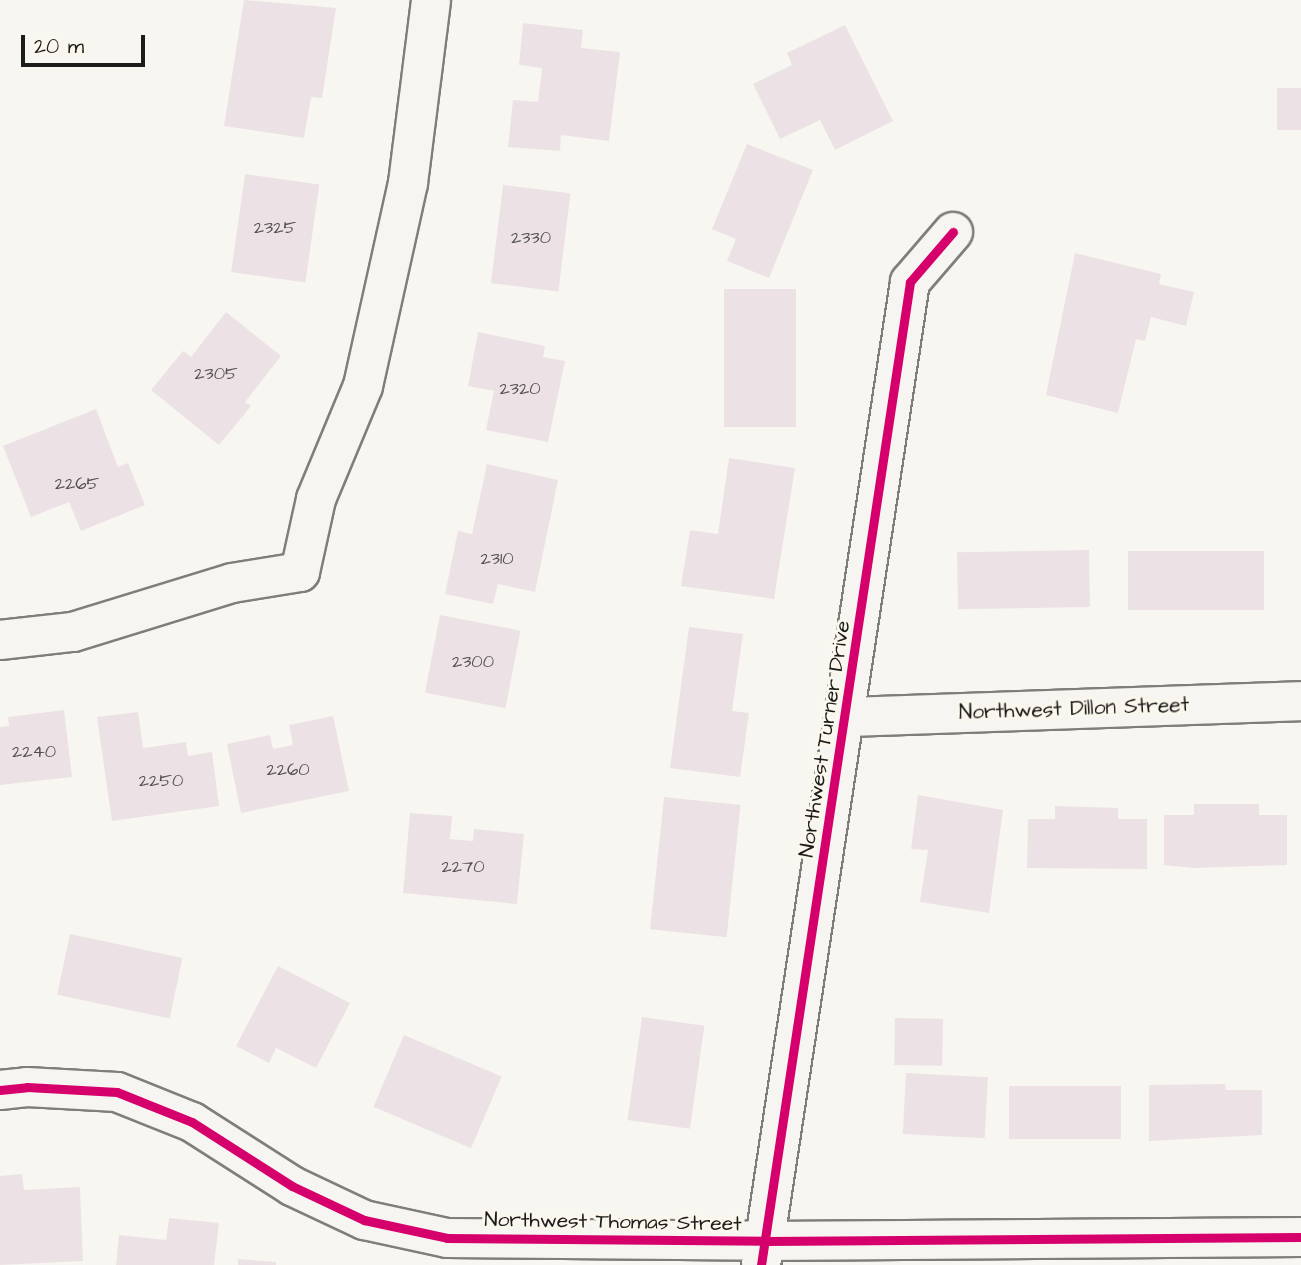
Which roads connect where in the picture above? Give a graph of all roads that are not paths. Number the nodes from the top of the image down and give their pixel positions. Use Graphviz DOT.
graph roads {
  1 [pos="430,0"];
  2 [pos="953,232"];
  3 [pos="0,640"];
  4 [pos="1301,701"];
  5 [pos="847,717"];
  6 [pos="0,1090"];
  7 [pos="1301,1237"];
  8 [pos="763,1253"];
  1 -- 3 [label="street"];
  2 -- 5 [label="street, Northwest Turner Drive"];
  4 -- 5 [label="street, Northwest Dillon Street"];
  5 -- 8 [label="street, Northwest Turner Drive"];
  6 -- 8 [label="street, Northwest Thomas Street"];
  7 -- 8 [label="street, Northwest Thomas Street"];
}
